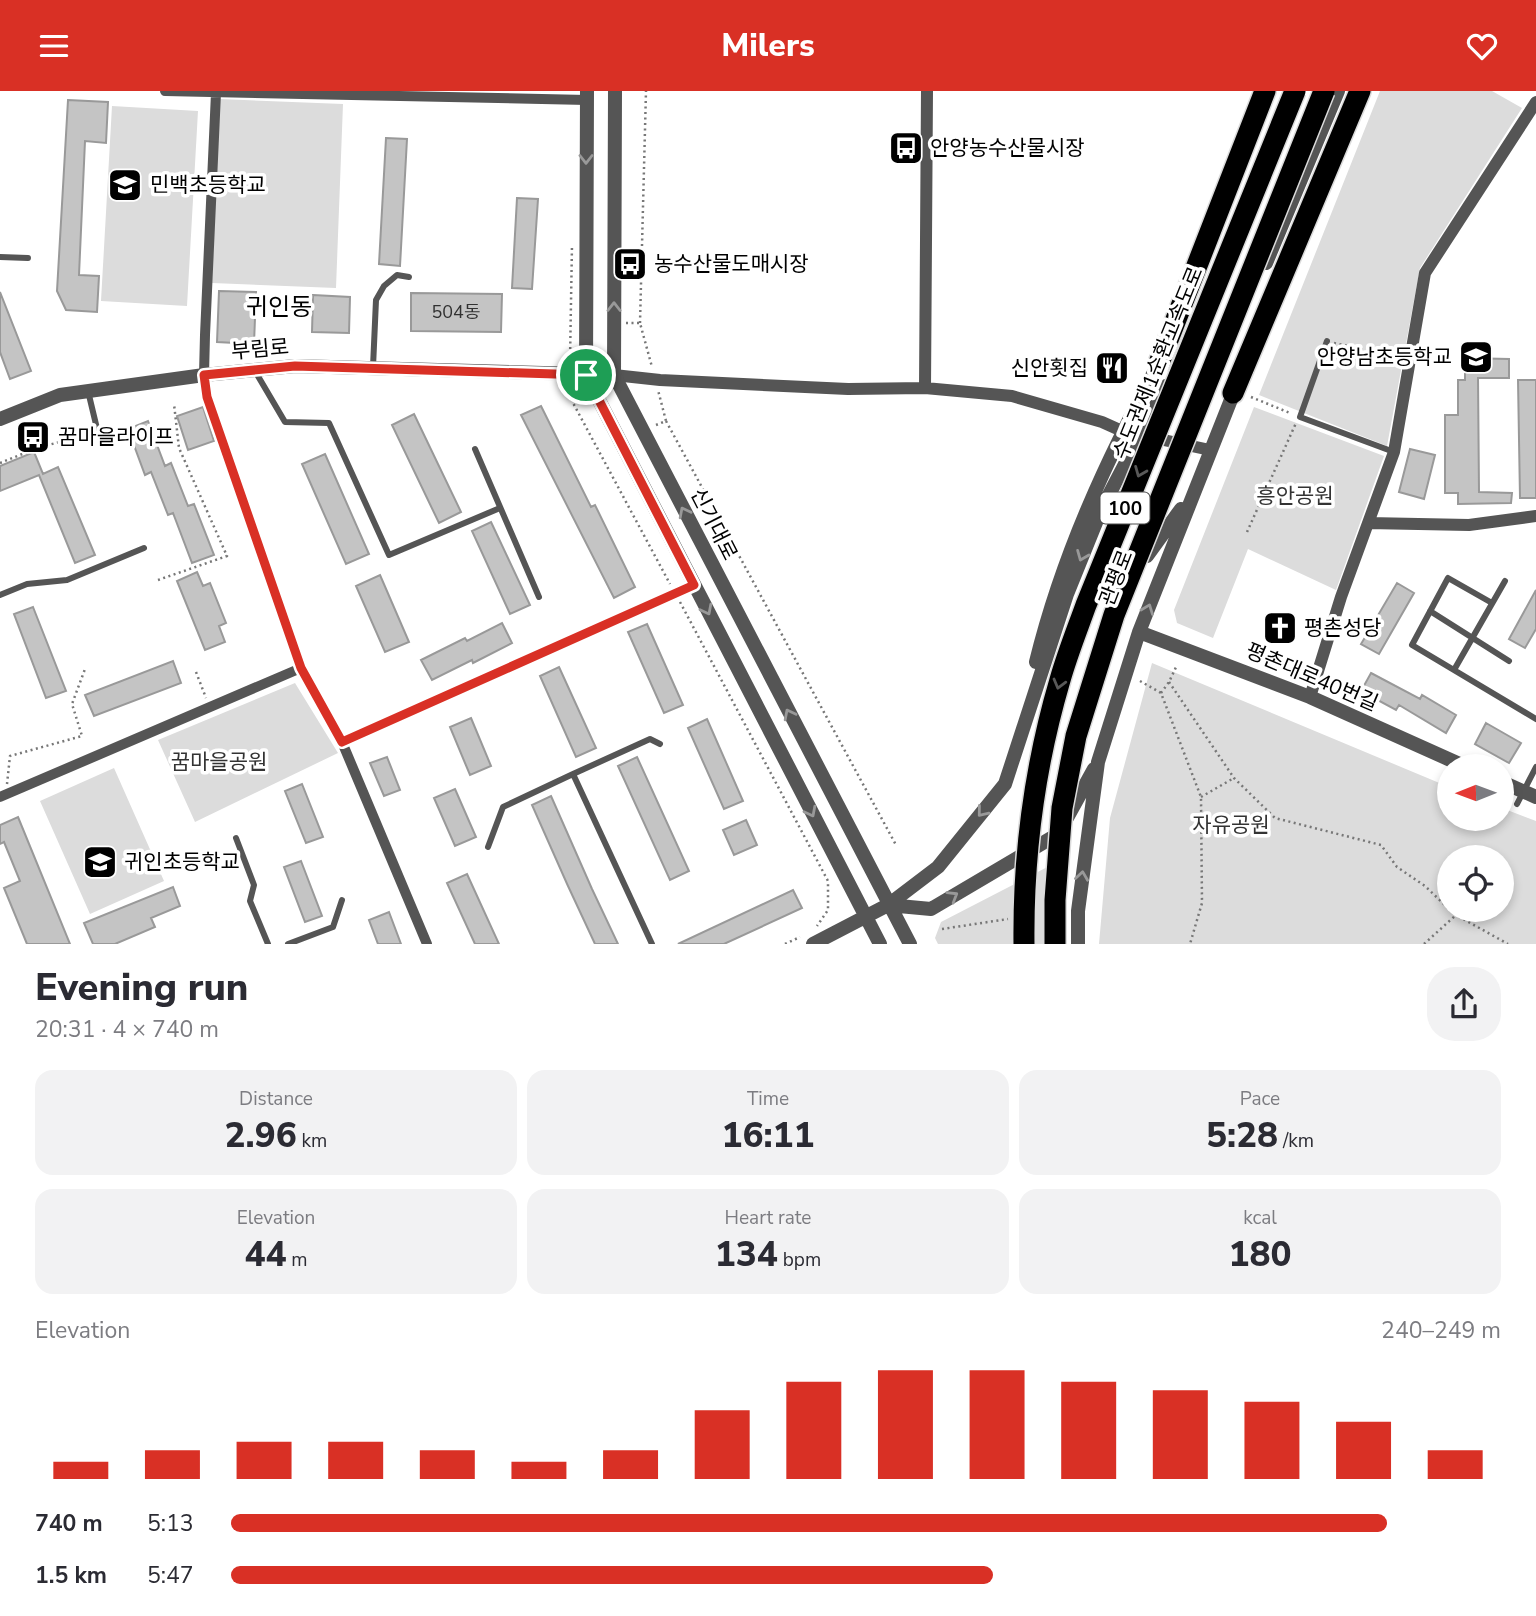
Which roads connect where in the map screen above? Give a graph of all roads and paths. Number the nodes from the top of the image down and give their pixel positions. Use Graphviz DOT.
graph roads {
  1 [pos="165,91"];
  2 [pos="615,91"];
  3 [pos="646,91"];
  4 [pos="927,91"];
  5 [pos="1256,91"];
  6 [pos="1265,91"];
  7 [pos="1288,91"];
  8 [pos="1295,91"];
  9 [pos="1324,91"];
  10 [pos="1338,91"];
  11 [pos="1362,91"];
  12 [pos="216,93"];
  13 [pos="587,95"];
  14 [pos="1536,102"];
  15 [pos="0,257"];
  16 [pos="28,258"];
  17 [pos="409,277"];
  18 [pos="640,323"];
  19 [pos="1327,341"];
  20 [pos="1410,360"];
  21 [pos="1158,363"];
  22 [pos="373,369"];
  23 [pos="256,371"];
  24 [pos="204,375"];
  25 [pos="586,375"];
  26 [pos="614,375"];
  27 [pos="925,389"];
  28 [pos="88,390"];
  29 [pos="1242,395"];
  30 [pos="174,404"];
  31 [pos="1300,417"];
  32 [pos="0,419"];
  33 [pos="666,421"];
  34 [pos="1122,431"];
  35 [pos="98,435"];
  36 [pos="1140,435"];
  37 [pos="1191,445"];
  38 [pos="475,449"];
  39 [pos="1210,450"];
  40 [pos="1394,452"];
  41 [pos="0,463"];
  42 [pos="1194,491"];
  43 [pos="500,508"];
  44 [pos="1101,510"];
  45 [pos="1536,516"];
  46 [pos="1368,523"];
  47 [pos="1248,532"];
  48 [pos="144,548"];
  49 [pos="1147,556"];
  50 [pos="158,580"];
  51 [pos="1506,581"];
  52 [pos="694,585"];
  53 [pos="0,595"];
  54 [pos="539,597"];
  55 [pos="1492,603"];
  56 [pos="1430,611"];
  57 [pos="1139,632"];
  58 [pos="1472,638"];
  59 [pos="1508,661"];
  60 [pos="1177,665"];
  61 [pos="301,668"];
  62 [pos="85,669"];
  63 [pos="1454,670"];
  64 [pos="196,672"];
  65 [pos="1140,681"];
  66 [pos="1169,682"];
  67 [pos="1161,693"];
  68 [pos="1310,697"];
  69 [pos="209,708"];
  70 [pos="1536,719"];
  71 [pos="342,742"];
  72 [pos="660,744"];
  73 [pos="1437,754"];
  74 [pos="1098,762"];
  75 [pos="1536,767"];
  76 [pos="573,774"];
  77 [pos="1234,778"];
  78 [pos="1005,784"];
  79 [pos="3,795"];
  80 [pos="1201,797"];
  81 [pos="1526,798"];
  82 [pos="1058,834"];
  83 [pos="236,838"];
  84 [pos="896,845"];
  85 [pos="488,847"];
  86 [pos="1437,897"];
  87 [pos="341,900"];
  88 [pos="888,905"];
  89 [pos="866,917"];
  90 [pos="1013,918"];
  91 [pos="1448,922"];
  92 [pos="1469,922"];
  93 [pos="942,929"];
  94 [pos="268,944"];
  95 [pos="288,944"];
  96 [pos="427,944"];
  97 [pos="652,944"];
  98 [pos="813,944"];
  99 [pos="880,944"];
  100 [pos="909,944"];
  101 [pos="1024,944"];
  102 [pos="1055,944"];
  103 [pos="1060,944"];
  104 [pos="1078,944"];
  105 [pos="1191,944"];
  106 [pos="1424,944"];
  107 [pos="1508,944"];
  1 -- 12 [label="street"];
  26 -- 2 [label="street, 신기대로, one-way"];
  3 -- 18 [label="path"];
  4 -- 27 [label="street"];
  5 -- 34 [label="street"];
  6 -- 21 [label="highway"];
  7 -- 36 [label="street, 관평로"];
  8 -- 101 [label="highway, 수도권제1순환고속도로 / 100, one-way, bridge"];
  9 -- 102 [label="highway, 100, bridge"];
  10 -- 37 [label="street, 관평로"];
  11 -- 29 [label="street"];
  11 -- 29 [label="highway"];
  12 -- 13 [label="street"];
  12 -- 24 [label="street"];
  13 -- 25 [label="street, one-way"];
  14 -- 20 [label="street"];
  15 -- 16 [label="lane"];
  17 -- 22 [label="lane"];
  19 -- 20 [label="path"];
  19 -- 31 [label="lane"];
  20 -- 40 [label="street"];
  21 -- 34 [label="street"];
  22 -- 23 [label="street, 부림로"];
  22 -- 25 [label="street, 부림로"];
  23 -- 24 [label="street, 부림로"];
  23 -- 43 [label="lane"];
  24 -- 28 [label="street, 부림로"];
  24 -- 61 [label="street"];
  25 -- 26 [label="street, 부림로"];
  25 -- 52 [label="street"];
  26 -- 27 [label="street"];
  88 -- 26 [label="street, 신기대로, one-way"];
  27 -- 34 [label="street"];
  28 -- 32 [label="street, 부림로"];
  28 -- 35 [label="lane"];
  29 -- 31 [label="path"];
  29 -- 39 [label="street"];
  30 -- 50 [label="path"];
  31 -- 40 [label="lane"];
  31 -- 47 [label="path"];
  33 -- 84 [label="path"];
  34 -- 36 [label="street"];
  34 -- 44 [label="street"];
  34 -- 78 [label="street"];
  35 -- 41 [label="path"];
  36 -- 37 [label="street"];
  36 -- 44 [label="street, 관평로"];
  37 -- 39 [label="street"];
  37 -- 49 [label="street, 관평로"];
  38 -- 43 [label="lane"];
  39 -- 42 [label="street"];
  40 -- 46 [label="street"];
  42 -- 49 [label="street"];
  57 -- 42 [label="street, one-way"];
  43 -- 54 [label="lane"];
  44 -- 78 [label="street, 관평로, one-way"];
  45 -- 46 [label="street"];
  46 -- 68 [label="street"];
  48 -- 53 [label="lane"];
  49 -- 82 [label="street, 관평로"];
  51 -- 55 [label="lane"];
  52 -- 71 [label="street"];
  52 -- 89 [label="street, one-way"];
  55 -- 56 [label="lane"];
  55 -- 58 [label="lane"];
  56 -- 58 [label="lane"];
  56 -- 63 [label="lane"];
  57 -- 68 [label="street, 평촌대로40번길"];
  57 -- 74 [label="street"];
  58 -- 59 [label="lane"];
  58 -- 63 [label="lane"];
  60 -- 66 [label="path"];
  61 -- 69 [label="street"];
  61 -- 71 [label="street"];
  62 -- 79 [label="path"];
  63 -- 70 [label="lane"];
  64 -- 69 [label="path"];
  65 -- 67 [label="path"];
  66 -- 67 [label="path"];
  66 -- 77 [label="path"];
  67 -- 80 [label="path"];
  68 -- 73 [label="street, 평촌대로40번길"];
  69 -- 79 [label="street"];
  71 -- 96 [label="street"];
  72 -- 76 [label="lane"];
  74 -- 82 [label="street"];
  104 -- 74 [label="street, one-way"];
  75 -- 81 [label="lane"];
  76 -- 85 [label="lane"];
  76 -- 97 [label="lane"];
  77 -- 80 [label="path"];
  77 -- 86 [label="path"];
  78 -- 88 [label="street, 관평로, one-way"];
  80 -- 105 [label="path"];
  88 -- 82 [label="street, one-way"];
  82 -- 103 [label="street"];
  83 -- 94 [label="lane"];
  87 -- 95 [label="lane"];
  88 -- 89 [label="street, 관평로"];
  88 -- 100 [label="street, 신기대로"];
  89 -- 98 [label="street, 관평로"];
  89 -- 99 [label="street"];
  90 -- 93 [label="path"];
  91 -- 106 [label="path"];
  92 -- 107 [label="path"];
}
